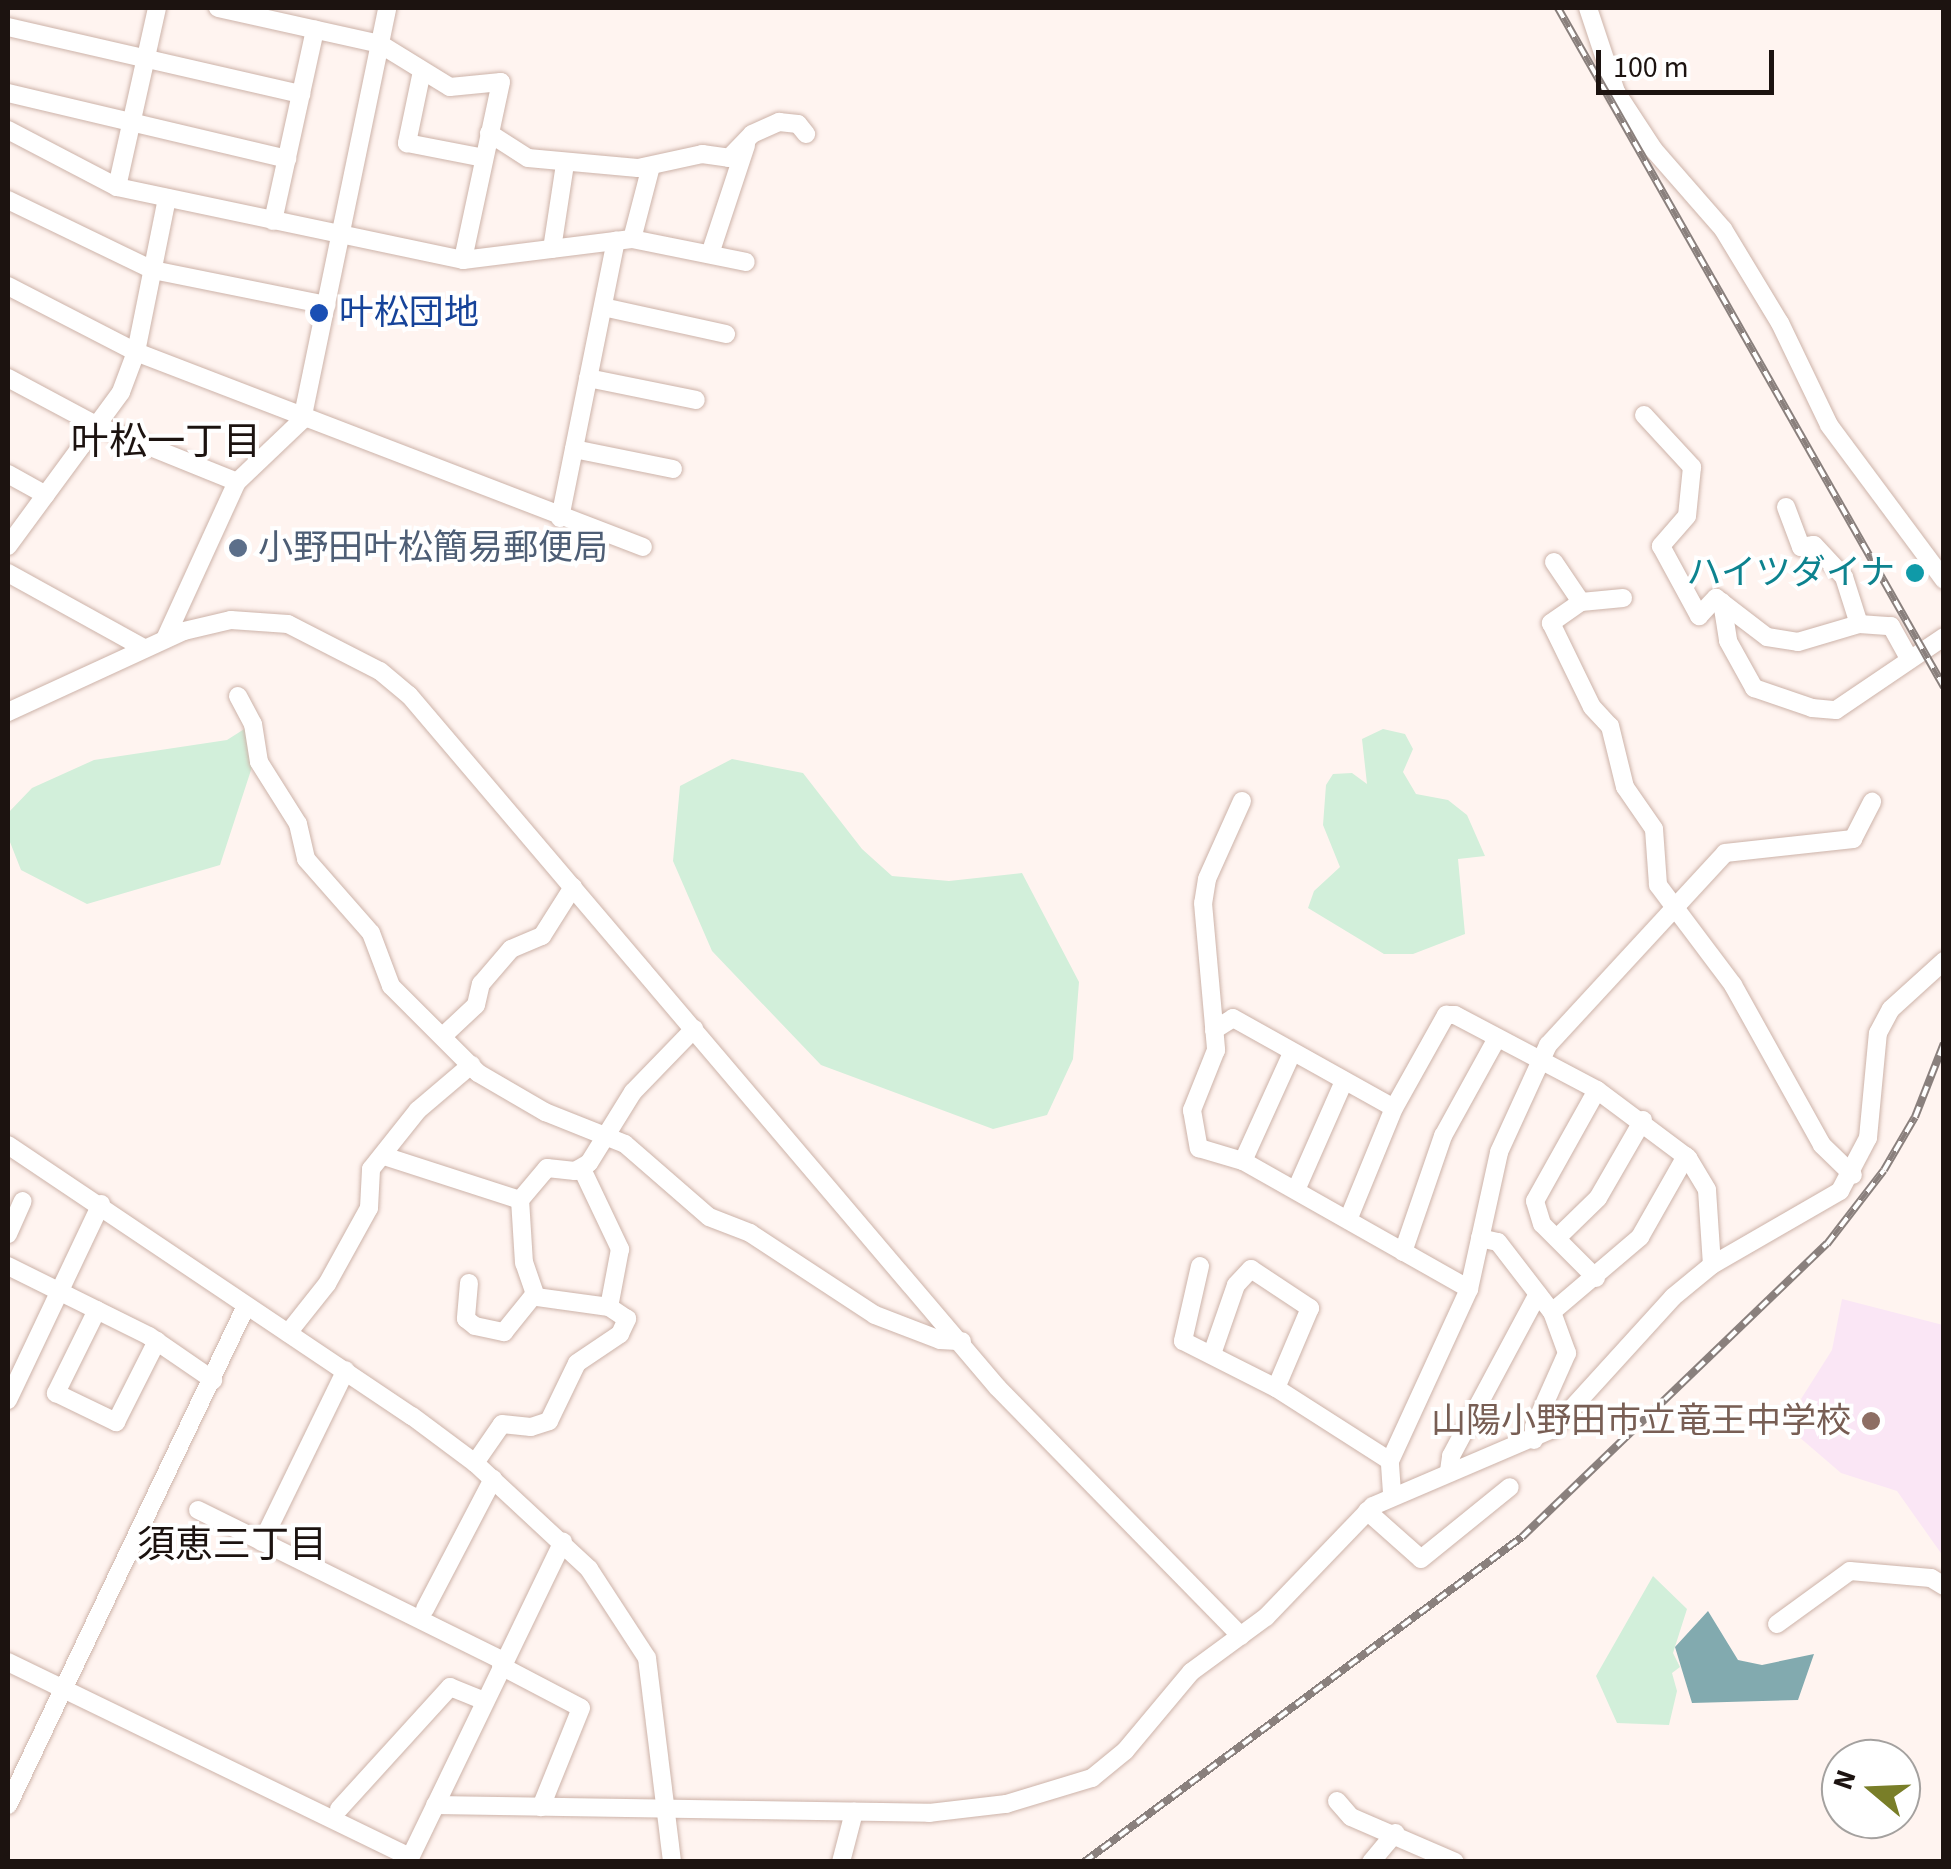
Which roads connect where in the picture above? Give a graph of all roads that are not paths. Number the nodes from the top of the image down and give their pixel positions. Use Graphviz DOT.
graph roads {
  1 [pos="157,8"];
  2 [pos="218,8"];
  3 [pos="386,8"];
  4 [pos="1588,8"];
  5 [pos="8,27"];
  6 [pos="315,30"];
  7 [pos="380,44"];
  8 [pos="146,58"];
  9 [pos="422,71"];
  10 [pos="8,93"];
  11 [pos="301,94"];
  12 [pos="131,122"];
  13 [pos="8,130"];
  14 [pos="489,133"];
  15 [pos="806,134"];
  16 [pos="748,140"];
  17 [pos="287,158"];
  18 [pos="484,158"];
  19 [pos="564,164"];
  20 [pos="652,166"];
  21 [pos="117,187"];
  22 [pos="168,198"];
  23 [pos="8,200"];
  24 [pos="273,220"];
  25 [pos="340,234"];
  26 [pos="624,240"];
  27 [pos="552,249"];
  28 [pos="710,254"];
  29 [pos="463,260"];
  30 [pos="746,262"];
  31 [pos="153,270"];
  32 [pos="8,286"];
  33 [pos="326,304"];
  34 [pos="602,308"];
  35 [pos="726,334"];
  36 [pos="136,352"];
  37 [pos="8,378"];
  38 [pos="588,378"];
  39 [pos="696,400"];
  40 [pos="1644,415"];
  41 [pos="302,420"];
  42 [pos="96,425"];
  43 [pos="574,449"];
  44 [pos="673,469"];
  45 [pos="8,474"];
  46 [pos="237,482"];
  47 [pos="46,494"];
  48 [pos="1786,507"];
  49 [pos="560,518"];
  50 [pos="8,546"];
  51 [pos="644,547"];
  52 [pos="1554,562"];
  53 [pos="8,573"];
  54 [pos="1944,580"];
  55 [pos="1623,598"];
  56 [pos="1581,602"];
  57 [pos="1722,602"];
  58 [pos="1858,624"];
  59 [pos="1944,637"];
  60 [pos="165,640"];
  61 [pos="144,648"];
  62 [pos="1909,660"];
  63 [pos="238,696"];
  64 [pos="8,712"];
  65 [pos="1242,801"];
  66 [pos="1872,802"];
  67 [pos="573,887"];
  68 [pos="1678,910"];
  69 [pos="1944,962"];
  70 [pos="694,1028"];
  71 [pos="1214,1030"];
  72 [pos="443,1036"];
  73 [pos="1497,1038"];
  74 [pos="1292,1053"];
  75 [pos="1545,1064"];
  76 [pos="472,1065"];
  77 [pos="1344,1081"];
  78 [pos="1597,1090"];
  79 [pos="1394,1108"];
  80 [pos="1643,1120"];
  81 [pos="606,1135"];
  82 [pos="8,1146"];
  83 [pos="384,1156"];
  84 [pos="1686,1156"];
  85 [pos="1243,1161"];
  86 [pos="582,1169"];
  87 [pos="1852,1176"];
  88 [pos="1296,1190"];
  89 [pos="598,1198"];
  90 [pos="520,1200"];
  91 [pos="24,1201"];
  92 [pos="101,1204"];
  93 [pos="1348,1220"];
  94 [pos="622,1228"];
  95 [pos="8,1234"];
  96 [pos="1480,1238"];
  97 [pos="1557,1238"];
  98 [pos="1404,1252"];
  99 [pos="1712,1265"];
  100 [pos="8,1266"];
  101 [pos="1200,1266"];
  102 [pos="1596,1278"];
  103 [pos="469,1282"];
  104 [pos="1469,1289"];
  105 [pos="60,1292"];
  106 [pos="534,1294"];
  107 [pos="1538,1294"];
  108 [pos="246,1306"];
  109 [pos="609,1307"];
  110 [pos="96,1310"];
  111 [pos="1552,1312"];
  112 [pos="288,1332"];
  113 [pos="157,1341"];
  114 [pos="962,1341"];
  115 [pos="1212,1354"];
  116 [pos="346,1370"];
  117 [pos="212,1380"];
  118 [pos="1276,1388"];
  119 [pos="8,1400"];
  120 [pos="1534,1440"];
  121 [pos="1390,1461"];
  122 [pos="475,1463"];
  123 [pos="1450,1471"];
  124 [pos="492,1479"];
  125 [pos="1510,1488"];
  126 [pos="1392,1494"];
  127 [pos="198,1510"];
  128 [pos="1368,1511"];
  129 [pos="563,1541"];
  130 [pos="262,1542"];
  131 [pos="1944,1586"];
  132 [pos="425,1609"];
  133 [pos="1777,1624"];
  134 [pos="1241,1636"];
  135 [pos="8,1662"];
  136 [pos="503,1664"];
  137 [pos="63,1691"];
  138 [pos="485,1701"];
  139 [pos="1337,1800"];
  140 [pos="8,1805"];
  141 [pos="436,1805"];
  142 [pos="540,1807"];
  143 [pos="339,1809"];
  144 [pos="664,1809"];
  145 [pos="854,1812"];
  146 [pos="1394,1834"];
  147 [pos="409,1859"];
  148 [pos="672,1862"];
  149 [pos="841,1862"];
  150 [pos="1371,1862"];
  151 [pos="1454,1862"];
  1 -- 8 [label="street"];
  2 -- 6 [label="street"];
  3 -- 7 [label="street"];
  4 -- 54 [label="street"];
  5 -- 8 [label="street"];
  6 -- 7 [label="street"];
  6 -- 11 [label="street"];
  7 -- 9 [label="street"];
  7 -- 25 [label="street"];
  8 -- 11 [label="street"];
  8 -- 12 [label="street"];
  9 -- 14 [label="street"];
  9 -- 18 [label="street"];
  10 -- 12 [label="street"];
  11 -- 17 [label="street"];
  12 -- 17 [label="street"];
  12 -- 21 [label="street"];
  13 -- 21 [label="street"];
  14 -- 18 [label="street"];
  14 -- 19 [label="street"];
  15 -- 16 [label="street"];
  16 -- 20 [label="street"];
  16 -- 28 [label="street"];
  17 -- 24 [label="street"];
  18 -- 29 [label="street"];
  19 -- 20 [label="street"];
  19 -- 27 [label="street"];
  20 -- 26 [label="street"];
  21 -- 22 [label="street"];
  22 -- 24 [label="street"];
  22 -- 31 [label="street"];
  23 -- 31 [label="street"];
  24 -- 25 [label="street"];
  25 -- 29 [label="street"];
  25 -- 33 [label="street"];
  26 -- 27 [label="street"];
  26 -- 28 [label="street"];
  26 -- 34 [label="street"];
  27 -- 29 [label="street"];
  28 -- 30 [label="street"];
  31 -- 33 [label="street"];
  31 -- 36 [label="street"];
  32 -- 36 [label="street"];
  33 -- 41 [label="street"];
  34 -- 35 [label="street"];
  34 -- 38 [label="street"];
  36 -- 41 [label="street"];
  36 -- 42 [label="street"];
  37 -- 42 [label="street"];
  38 -- 39 [label="street"];
  38 -- 43 [label="street"];
  40 -- 57 [label="street"];
  41 -- 46 [label="street"];
  41 -- 49 [label="street"];
  42 -- 46 [label="street"];
  42 -- 47 [label="street"];
  43 -- 44 [label="street"];
  43 -- 49 [label="street"];
  45 -- 47 [label="street"];
  46 -- 60 [label="street"];
  47 -- 50 [label="street"];
  48 -- 58 [label="street"];
  49 -- 51 [label="street"];
  52 -- 56 [label="street"];
  53 -- 61 [label="street"];
  55 -- 56 [label="street"];
  56 -- 68 [label="street"];
  57 -- 58 [label="street"];
  57 -- 62 [label="street"];
  58 -- 62 [label="street"];
  59 -- 62 [label="street"];
  60 -- 61 [label="street"];
  60 -- 67 [label="street"];
  61 -- 64 [label="street"];
  63 -- 72 [label="street"];
  65 -- 71 [label="street"];
  66 -- 68 [label="street"];
  67 -- 70 [label="street"];
  67 -- 72 [label="street"];
  68 -- 75 [label="street"];
  68 -- 87 [label="street"];
  69 -- 87 [label="street"];
  70 -- 81 [label="street"];
  70 -- 114 [label="street"];
  71 -- 74 [label="street"];
  71 -- 85 [label="street"];
  72 -- 76 [label="street"];
  73 -- 75 [label="street"];
  73 -- 79 [label="street"];
  73 -- 98 [label="street"];
  74 -- 77 [label="street"];
  74 -- 85 [label="street"];
  75 -- 78 [label="street"];
  75 -- 96 [label="street"];
  76 -- 81 [label="street"];
  76 -- 83 [label="street"];
  77 -- 79 [label="street"];
  77 -- 88 [label="street"];
  78 -- 80 [label="street"];
  78 -- 97 [label="street"];
  79 -- 93 [label="street"];
  80 -- 84 [label="street"];
  80 -- 97 [label="street"];
  81 -- 86 [label="street"];
  81 -- 114 [label="street"];
  82 -- 92 [label="street"];
  83 -- 90 [label="street"];
  83 -- 112 [label="street"];
  84 -- 99 [label="street"];
  84 -- 102 [label="street"];
  85 -- 88 [label="street"];
  86 -- 89 [label="street"];
  86 -- 90 [label="street"];
  87 -- 99 [label="street"];
  88 -- 93 [label="street"];
  89 -- 94 [label="street"];
  89 -- 109 [label="street"];
  90 -- 106 [label="street"];
  91 -- 95 [label="street"];
  92 -- 105 [label="street"];
  92 -- 108 [label="street"];
  93 -- 98 [label="street"];
  96 -- 104 [label="street"];
  96 -- 107 [label="street"];
  97 -- 102 [label="street"];
  98 -- 104 [label="street"];
  99 -- 120 [label="street"];
  100 -- 105 [label="street"];
  101 -- 115 [label="street"];
  102 -- 111 [label="street"];
  103 -- 106 [label="street"];
  104 -- 121 [label="street"];
  105 -- 110 [label="street"];
  105 -- 119 [label="street"];
  106 -- 109 [label="street"];
  107 -- 111 [label="street"];
  107 -- 123 [label="street"];
  108 -- 112 [label="street"];
  108 -- 117 [label="street"];
  109 -- 122 [label="street"];
  110 -- 113 [label="street"];
  110 -- 113 [label="street"];
  111 -- 120 [label="street"];
  112 -- 116 [label="street"];
  113 -- 117 [label="street"];
  114 -- 134 [label="street"];
  115 -- 118 [label="street"];
  115 -- 118 [label="street"];
  116 -- 122 [label="street"];
  116 -- 130 [label="street"];
  117 -- 137 [label="street"];
  118 -- 121 [label="street"];
  120 -- 123 [label="street"];
  121 -- 126 [label="street"];
  122 -- 124 [label="street"];
  123 -- 126 [label="street"];
  124 -- 129 [label="street"];
  124 -- 132 [label="street"];
  125 -- 128 [label="street"];
  126 -- 128 [label="street"];
  127 -- 130 [label="street"];
  128 -- 134 [label="street"];
  129 -- 136 [label="street"];
  129 -- 144 [label="street"];
  130 -- 136 [label="street"];
  131 -- 133 [label="street"];
  134 -- 145 [label="street"];
  135 -- 137 [label="street"];
  136 -- 138 [label="street"];
  136 -- 142 [label="street"];
  137 -- 140 [label="street"];
  137 -- 147 [label="street"];
  138 -- 141 [label="street"];
  138 -- 143 [label="street"];
  139 -- 146 [label="street"];
  141 -- 142 [label="street"];
  141 -- 147 [label="street"];
  142 -- 144 [label="street"];
  144 -- 145 [label="street"];
  144 -- 148 [label="street"];
  145 -- 149 [label="street"];
  146 -- 150 [label="street"];
  146 -- 151 [label="street"];
}
